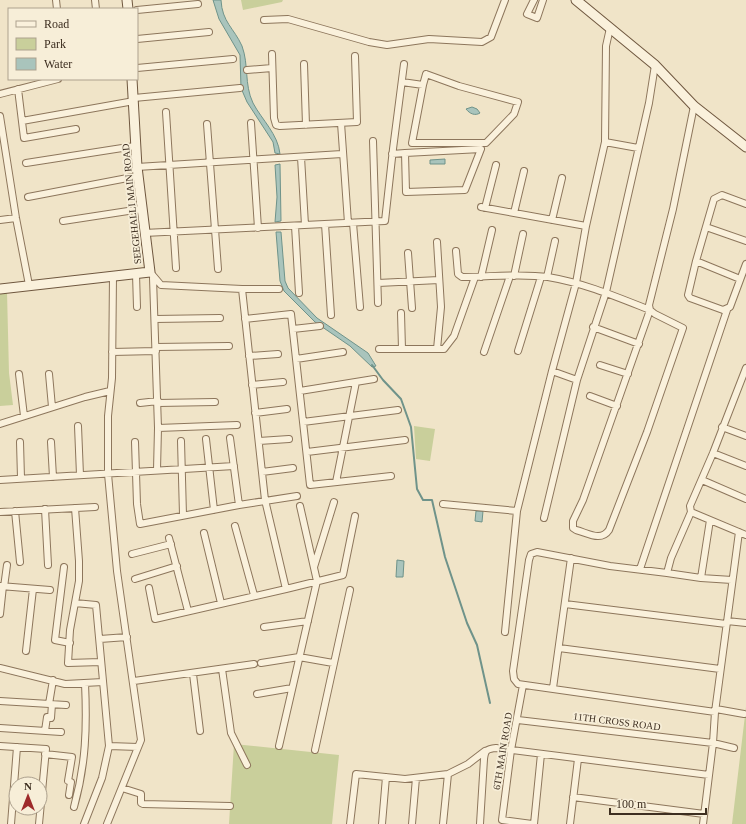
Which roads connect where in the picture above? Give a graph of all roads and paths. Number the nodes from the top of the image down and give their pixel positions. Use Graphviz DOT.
graph roads {
  1 [pos="505,0"];
  2 [pos="534,0"];
  3 [pos="543,0"];
  4 [pos="576,0"];
  5 [pos="198,4"];
  6 [pos="138,10"];
  7 [pos="264,20"];
  8 [pos="610,28"];
  9 [pos="209,32"];
  10 [pos="138,39"];
  11 [pos="272,54"];
  12 [pos="355,56"];
  13 [pos="233,59"];
  14 [pos="304,64"];
  15 [pos="404,64"];
  16 [pos="655,65"];
  17 [pos="138,68"];
  18 [pos="272,68"];
  19 [pos="247,70"];
  20 [pos="54,80"];
  21 [pos="132,80"];
  22 [pos="402,82"];
  23 [pos="424,85"];
  24 [pos="240,88"];
  25 [pos="18,89"];
  26 [pos="0,94"];
  27 [pos="134,100"];
  28 [pos="694,106"];
  29 [pos="166,112"];
  30 [pos="0,116"];
  31 [pos="22,121"];
  32 [pos="251,123"];
  33 [pos="341,123"];
  34 [pos="207,124"];
  35 [pos="306,125"];
  36 [pos="76,129"];
  37 [pos="373,141"];
  38 [pos="605,142"];
  39 [pos="135,146"];
  40 [pos="746,147"];
  41 [pos="638,148"];
  42 [pos="404,153"];
  43 [pos="342,154"];
  44 [pos="392,154"];
  45 [pos="301,157"];
  46 [pos="254,159"];
  47 [pos="26,163"];
  48 [pos="210,163"];
  49 [pos="169,164"];
  50 [pos="496,165"];
  51 [pos="524,171"];
  52 [pos="137,172"];
  53 [pos="562,178"];
  54 [pos="28,197"];
  55 [pos="746,204"];
  56 [pos="141,209"];
  57 [pos="514,213"];
  58 [pos="16,218"];
  59 [pos="0,220"];
  60 [pos="552,220"];
  61 [pos="63,221"];
  62 [pos="376,222"];
  63 [pos="351,223"];
  64 [pos="325,224"];
  65 [pos="305,225"];
  66 [pos="295,226"];
  67 [pos="586,226"];
  68 [pos="706,227"];
  69 [pos="258,228"];
  70 [pos="215,230"];
  71 [pos="492,230"];
  72 [pos="175,232"];
  73 [pos="144,233"];
  74 [pos="523,234"];
  75 [pos="555,241"];
  76 [pos="746,241"];
  77 [pos="437,242"];
  78 [pos="456,251"];
  79 [pos="408,253"];
  80 [pos="696,261"];
  81 [pos="746,264"];
  82 [pos="176,268"];
  83 [pos="218,269"];
  84 [pos="136,274"];
  85 [pos="152,275"];
  86 [pos="113,276"];
  87 [pos="512,276"];
  88 [pos="478,277"];
  89 [pos="544,277"];
  90 [pos="740,279"];
  91 [pos="439,280"];
  92 [pos="410,281"];
  93 [pos="378,283"];
  94 [pos="576,283"];
  95 [pos="30,285"];
  96 [pos="0,289"];
  97 [pos="242,289"];
  98 [pos="278,289"];
  99 [pos="606,292"];
  100 [pos="299,293"];
  101 [pos="378,303"];
  102 [pos="360,307"];
  103 [pos="137,308"];
  104 [pos="412,308"];
  105 [pos="650,310"];
  106 [pos="727,310"];
  107 [pos="401,313"];
  108 [pos="330,316"];
  109 [pos="220,318"];
  110 [pos="155,319"];
  111 [pos="245,319"];
  112 [pos="320,326"];
  113 [pos="593,327"];
  114 [pos="293,329"];
  115 [pos="639,344"];
  116 [pos="229,346"];
  117 [pos="156,349"];
  118 [pos="379,349"];
  119 [pos="402,349"];
  120 [pos="437,349"];
  121 [pos="518,351"];
  122 [pos="112,352"];
  123 [pos="343,352"];
  124 [pos="484,352"];
  125 [pos="278,354"];
  126 [pos="249,356"];
  127 [pos="296,359"];
  128 [pos="600,365"];
  129 [pos="746,368"];
  130 [pos="552,371"];
  131 [pos="19,374"];
  132 [pos="49,374"];
  133 [pos="628,374"];
  134 [pos="374,379"];
  135 [pos="577,380"];
  136 [pos="283,382"];
  137 [pos="356,382"];
  138 [pos="252,385"];
  139 [pos="110,391"];
  140 [pos="300,391"];
  141 [pos="590,396"];
  142 [pos="158,402"];
  143 [pos="215,402"];
  144 [pos="140,403"];
  145 [pos="617,406"];
  146 [pos="52,407"];
  147 [pos="287,410"];
  148 [pos="398,410"];
  149 [pos="255,413"];
  150 [pos="24,416"];
  151 [pos="350,416"];
  152 [pos="303,422"];
  153 [pos="0,424"];
  154 [pos="237,425"];
  155 [pos="78,426"];
  156 [pos="722,427"];
  157 [pos="158,428"];
  158 [pos="746,436"];
  159 [pos="230,438"];
  160 [pos="206,439"];
  161 [pos="289,439"];
  162 [pos="405,440"];
  163 [pos="181,441"];
  164 [pos="258,441"];
  165 [pos="20,442"];
  166 [pos="51,442"];
  167 [pos="135,442"];
  168 [pos="343,447"];
  169 [pos="307,452"];
  170 [pos="713,453"];
  171 [pos="234,466"];
  172 [pos="746,466"];
  173 [pos="208,467"];
  174 [pos="293,468"];
  175 [pos="156,470"];
  176 [pos="181,470"];
  177 [pos="137,472"];
  178 [pos="262,472"];
  179 [pos="108,474"];
  180 [pos="80,475"];
  181 [pos="391,476"];
  182 [pos="53,477"];
  183 [pos="21,478"];
  184 [pos="0,480"];
  185 [pos="702,480"];
  186 [pos="336,482"];
  187 [pos="297,496"];
  188 [pos="746,499"];
  189 [pos="265,500"];
  190 [pos="334,502"];
  191 [pos="443,504"];
  192 [pos="239,505"];
  193 [pos="300,506"];
  194 [pos="75,508"];
  195 [pos="95,508"];
  196 [pos="45,509"];
  197 [pos="214,510"];
  198 [pos="15,511"];
  199 [pos="517,511"];
  200 [pos="0,512"];
  201 [pos="691,512"];
  202 [pos="183,515"];
  203 [pos="355,516"];
  204 [pos="544,518"];
  205 [pos="710,520"];
  206 [pos="235,526"];
  207 [pos="739,532"];
  208 [pos="204,533"];
  209 [pos="746,535"];
  210 [pos="132,554"];
  211 [pos="571,558"];
  212 [pos="20,562"];
  213 [pos="7,565"];
  214 [pos="48,565"];
  215 [pos="177,566"];
  216 [pos="64,567"];
  217 [pos="314,568"];
  218 [pos="640,570"];
  219 [pos="667,573"];
  220 [pos="701,578"];
  221 [pos="135,579"];
  222 [pos="732,580"];
  223 [pos="317,581"];
  224 [pos="2,586"];
  225 [pos="149,588"];
  226 [pos="33,589"];
  227 [pos="286,589"];
  228 [pos="50,590"];
  229 [pos="350,590"];
  230 [pos="254,595"];
  231 [pos="75,602"];
  232 [pos="221,603"];
  233 [pos="565,604"];
  234 [pos="188,611"];
  235 [pos="0,614"];
  236 [pos="308,621"];
  237 [pos="726,622"];
  238 [pos="746,623"];
  239 [pos="264,627"];
  240 [pos="505,632"];
  241 [pos="127,637"];
  242 [pos="100,639"];
  243 [pos="70,643"];
  244 [pos="558,648"];
  245 [pos="26,651"];
  246 [pos="299,657"];
  247 [pos="101,662"];
  248 [pos="261,663"];
  249 [pos="333,663"];
  250 [pos="254,664"];
  251 [pos="0,668"];
  252 [pos="720,669"];
  253 [pos="222,670"];
  254 [pos="192,674"];
  255 [pos="53,680"];
  256 [pos="134,681"];
  257 [pos="102,682"];
  258 [pos="85,683"];
  259 [pos="523,685"];
  260 [pos="292,688"];
  261 [pos="553,688"];
  262 [pos="257,694"];
  263 [pos="0,701"];
  264 [pos="51,704"];
  265 [pos="66,705"];
  266 [pos="715,711"];
  267 [pos="744,714"];
  268 [pos="518,720"];
  269 [pos="0,728"];
  270 [pos="200,731"];
  271 [pos="45,732"];
  272 [pos="61,732"];
  273 [pos="713,743"];
  274 [pos="0,746"];
  275 [pos="109,746"];
  276 [pos="278,746"];
  277 [pos="138,747"];
  278 [pos="17,748"];
  279 [pos="734,748"];
  280 [pos="315,750"];
  281 [pos="511,750"];
  282 [pos="485,751"];
  283 [pos="45,754"];
  284 [pos="541,754"];
  285 [pos="578,759"];
  286 [pos="247,765"];
  287 [pos="448,774"];
  288 [pos="709,775"];
  289 [pos="386,778"];
  290 [pos="416,778"];
  291 [pos="122,788"];
  292 [pos="68,795"];
  293 [pos="573,797"];
  294 [pos="230,806"];
  295 [pos="74,807"];
  296 [pos="704,814"];
  297 [pos="11,824"];
  298 [pos="39,824"];
  299 [pos="84,824"];
  300 [pos="107,824"];
  301 [pos="350,824"];
  302 [pos="382,824"];
  303 [pos="412,824"];
  304 [pos="443,824"];
  305 [pos="480,824"];
  306 [pos="533,824"];
  307 [pos="570,824"];
  308 [pos="703,824"];
  1 -- 7 [label="street"];
  2 -- 3 [label="street"];
  4 -- 8 [label="street"];
  5 -- 6 [label="street"];
  8 -- 16 [label="street"];
  8 -- 38 [label="street"];
  9 -- 10 [label="street"];
  11 -- 18 [label="street"];
  12 -- 33 [label="street"];
  13 -- 17 [label="street"];
  14 -- 35 [label="street"];
  15 -- 22 [label="street"];
  16 -- 28 [label="street"];
  16 -- 41 [label="street"];
  18 -- 19 [label="street"];
  18 -- 35 [label="street"];
  20 -- 25 [label="street"];
  21 -- 27 [label="street, SEEGEHALLI MAIN ROAD"];
  22 -- 23 [label="street"];
  22 -- 44 [label="street"];
  23 -- 23 [label="street"];
  24 -- 27 [label="street"];
  25 -- 26 [label="street"];
  25 -- 31 [label="street"];
  27 -- 31 [label="street"];
  27 -- 39 [label="street, SEEGEHALLI MAIN ROAD"];
  28 -- 40 [label="street"];
  28 -- 105 [label="street"];
  29 -- 49 [label="street"];
  30 -- 58 [label="street"];
  31 -- 36 [label="street"];
  32 -- 46 [label="street"];
  33 -- 35 [label="street"];
  33 -- 43 [label="street"];
  34 -- 48 [label="street"];
  37 -- 62 [label="street"];
  38 -- 41 [label="street"];
  38 -- 67 [label="street"];
  39 -- 47 [label="street"];
  39 -- 52 [label="street, SEEGEHALLI MAIN ROAD"];
  41 -- 99 [label="street"];
  42 -- 42 [label="street"];
  42 -- 44 [label="street"];
  43 -- 45 [label="street"];
  43 -- 63 [label="street"];
  44 -- 62 [label="street"];
  45 -- 46 [label="street"];
  45 -- 65 [label="street"];
  46 -- 48 [label="street"];
  46 -- 69 [label="street"];
  48 -- 49 [label="street"];
  48 -- 70 [label="street"];
  49 -- 52 [label="street"];
  49 -- 72 [label="street"];
  50 -- 57 [label="street"];
  51 -- 57 [label="street"];
  52 -- 54 [label="street"];
  52 -- 56 [label="street, SEEGEHALLI MAIN ROAD"];
  53 -- 60 [label="street"];
  55 -- 68 [label="street"];
  56 -- 61 [label="street"];
  56 -- 73 [label="street, SEEGEHALLI MAIN ROAD"];
  57 -- 60 [label="street"];
  58 -- 59 [label="street"];
  58 -- 95 [label="street"];
  60 -- 67 [label="street"];
  62 -- 63 [label="street"];
  62 -- 93 [label="street"];
  63 -- 64 [label="street"];
  63 -- 102 [label="street"];
  64 -- 65 [label="street"];
  64 -- 108 [label="street"];
  65 -- 66 [label="street"];
  66 -- 69 [label="street"];
  66 -- 100 [label="street"];
  67 -- 94 [label="street"];
  68 -- 76 [label="street"];
  68 -- 80 [label="street"];
  69 -- 70 [label="street"];
  70 -- 72 [label="street"];
  70 -- 83 [label="street"];
  71 -- 88 [label="street"];
  72 -- 73 [label="street"];
  72 -- 82 [label="street"];
  73 -- 85 [label="street, SEEGEHALLI MAIN ROAD"];
  74 -- 87 [label="street"];
  75 -- 89 [label="street"];
  77 -- 91 [label="street"];
  78 -- 88 [label="street"];
  79 -- 92 [label="street"];
  80 -- 90 [label="street"];
  80 -- 106 [label="street"];
  81 -- 90 [label="street"];
  84 -- 85 [label="street, SEEGEHALLI MAIN ROAD"];
  84 -- 86 [label="street, SEEGEHALLI MAIN ROAD"];
  84 -- 103 [label="street"];
  85 -- 97 [label="street"];
  85 -- 110 [label="street"];
  86 -- 95 [label="street, SEEGEHALLI MAIN ROAD"];
  86 -- 122 [label="street"];
  87 -- 88 [label="street"];
  87 -- 89 [label="street"];
  87 -- 124 [label="street"];
  88 -- 120 [label="street"];
  89 -- 94 [label="street"];
  89 -- 121 [label="street"];
  90 -- 106 [label="street"];
  91 -- 92 [label="street"];
  91 -- 120 [label="street"];
  92 -- 93 [label="street"];
  92 -- 104 [label="street"];
  93 -- 101 [label="street"];
  94 -- 99 [label="street"];
  94 -- 130 [label="street"];
  95 -- 96 [label="street, SEEGEHALLI MAIN ROAD"];
  97 -- 98 [label="street"];
  97 -- 111 [label="street"];
  99 -- 105 [label="street"];
  99 -- 113 [label="street"];
  105 -- 115 [label="street"];
  105 -- 145 [label="street"];
  106 -- 218 [label="street"];
  107 -- 119 [label="street"];
  109 -- 110 [label="street"];
  110 -- 117 [label="street"];
  111 -- 114 [label="street"];
  111 -- 126 [label="street"];
  112 -- 114 [label="street"];
  113 -- 115 [label="street"];
  113 -- 135 [label="street"];
  114 -- 127 [label="street"];
  115 -- 133 [label="street"];
  116 -- 117 [label="street"];
  117 -- 122 [label="street"];
  117 -- 142 [label="street"];
  118 -- 119 [label="street"];
  119 -- 120 [label="street"];
  122 -- 139 [label="street"];
  123 -- 127 [label="street"];
  125 -- 126 [label="street"];
  126 -- 138 [label="street"];
  127 -- 140 [label="street"];
  128 -- 133 [label="street"];
  129 -- 156 [label="street"];
  130 -- 135 [label="street"];
  130 -- 199 [label="street"];
  131 -- 150 [label="street"];
  132 -- 146 [label="street"];
  133 -- 145 [label="street"];
  134 -- 137 [label="street"];
  135 -- 204 [label="street"];
  136 -- 138 [label="street"];
  137 -- 140 [label="street"];
  137 -- 151 [label="street"];
  138 -- 149 [label="street"];
  139 -- 146 [label="street"];
  139 -- 179 [label="street"];
  140 -- 152 [label="street"];
  141 -- 145 [label="street"];
  142 -- 143 [label="street"];
  142 -- 144 [label="street"];
  142 -- 157 [label="street"];
  146 -- 150 [label="street"];
  147 -- 149 [label="street"];
  148 -- 151 [label="street"];
  149 -- 164 [label="street"];
  150 -- 153 [label="street"];
  151 -- 152 [label="street"];
  151 -- 168 [label="street"];
  152 -- 169 [label="street"];
  154 -- 157 [label="street"];
  155 -- 180 [label="street"];
  156 -- 158 [label="street"];
  156 -- 170 [label="street"];
  157 -- 175 [label="street"];
  159 -- 171 [label="street"];
  160 -- 173 [label="street"];
  161 -- 164 [label="street"];
  162 -- 168 [label="street"];
  163 -- 176 [label="street"];
  164 -- 178 [label="street"];
  165 -- 183 [label="street"];
  166 -- 182 [label="street"];
  167 -- 177 [label="street"];
  168 -- 169 [label="street"];
  168 -- 186 [label="street"];
  169 -- 186 [label="street"];
  170 -- 172 [label="street"];
  170 -- 185 [label="street"];
  171 -- 173 [label="street"];
  171 -- 192 [label="street"];
  173 -- 176 [label="street"];
  173 -- 197 [label="street"];
  174 -- 178 [label="street"];
  175 -- 176 [label="street"];
  175 -- 177 [label="street"];
  176 -- 202 [label="street"];
  177 -- 179 [label="street"];
  177 -- 202 [label="street"];
  178 -- 189 [label="street"];
  179 -- 180 [label="street"];
  179 -- 241 [label="street"];
  180 -- 182 [label="street"];
  181 -- 186 [label="street"];
  182 -- 183 [label="street"];
  183 -- 184 [label="street"];
  185 -- 188 [label="street"];
  185 -- 201 [label="street"];
  187 -- 189 [label="street"];
  189 -- 192 [label="street"];
  189 -- 227 [label="street"];
  190 -- 217 [label="street"];
  191 -- 199 [label="street"];
  192 -- 197 [label="street"];
  193 -- 217 [label="street"];
  194 -- 195 [label="street"];
  194 -- 196 [label="street"];
  194 -- 231 [label="street"];
  196 -- 198 [label="street"];
  196 -- 214 [label="street"];
  197 -- 202 [label="street"];
  198 -- 200 [label="street"];
  198 -- 212 [label="street"];
  199 -- 240 [label="street"];
  201 -- 205 [label="street"];
  201 -- 219 [label="street"];
  203 -- 223 [label="street"];
  205 -- 207 [label="street"];
  205 -- 220 [label="street"];
  206 -- 230 [label="street"];
  207 -- 209 [label="street"];
  207 -- 222 [label="street"];
  208 -- 232 [label="street"];
  210 -- 215 [label="street"];
  211 -- 218 [label="street"];
  211 -- 233 [label="street"];
  211 -- 259 [label="street"];
  213 -- 224 [label="street"];
  215 -- 221 [label="street"];
  215 -- 234 [label="street"];
  216 -- 243 [label="street"];
  217 -- 223 [label="street"];
  218 -- 219 [label="street"];
  219 -- 220 [label="street"];
  220 -- 222 [label="street"];
  222 -- 237 [label="street"];
  223 -- 227 [label="street"];
  223 -- 236 [label="street"];
  224 -- 226 [label="street"];
  224 -- 235 [label="street"];
  225 -- 234 [label="street"];
  226 -- 228 [label="street"];
  226 -- 245 [label="street"];
  227 -- 230 [label="street"];
  229 -- 249 [label="street"];
  230 -- 232 [label="street"];
  231 -- 242 [label="street"];
  231 -- 243 [label="street"];
  232 -- 234 [label="street"];
  233 -- 237 [label="street"];
  233 -- 244 [label="street"];
  236 -- 239 [label="street"];
  236 -- 246 [label="street"];
  237 -- 238 [label="street"];
  237 -- 252 [label="street"];
  241 -- 242 [label="street"];
  241 -- 256 [label="street"];
  242 -- 247 [label="street"];
  243 -- 247 [label="street"];
  244 -- 252 [label="street"];
  244 -- 261 [label="street"];
  246 -- 248 [label="street"];
  246 -- 249 [label="street"];
  246 -- 260 [label="street"];
  247 -- 257 [label="street"];
  249 -- 280 [label="street"];
  250 -- 253 [label="street"];
  251 -- 255 [label="street"];
  252 -- 266 [label="street"];
  253 -- 254 [label="street"];
  253 -- 286 [label="street"];
  254 -- 256 [label="street"];
  254 -- 270 [label="street"];
  255 -- 258 [label="street"];
  255 -- 264 [label="street"];
  256 -- 277 [label="street"];
  257 -- 258 [label="street"];
  257 -- 275 [label="street"];
  258 -- 295 [label="street"];
  259 -- 261 [label="street"];
  259 -- 268 [label="street, 6TH MAIN ROAD"];
  260 -- 262 [label="street"];
  260 -- 276 [label="street"];
  261 -- 266 [label="street"];
  263 -- 264 [label="street"];
  264 -- 265 [label="street"];
  264 -- 271 [label="street"];
  266 -- 267 [label="street"];
  266 -- 273 [label="street"];
  268 -- 273 [label="street, 11TH CROSS ROAD"];
  268 -- 281 [label="street, 6TH MAIN ROAD"];
  269 -- 271 [label="street"];
  271 -- 272 [label="street"];
  273 -- 279 [label="street, 11TH CROSS ROAD"];
  273 -- 288 [label="street"];
  274 -- 278 [label="street"];
  275 -- 277 [label="street"];
  275 -- 299 [label="street"];
  277 -- 291 [label="street"];
  278 -- 283 [label="street"];
  278 -- 297 [label="street"];
  281 -- 282 [label="street"];
  281 -- 284 [label="street"];
  281 -- 306 [label="street, 6TH MAIN ROAD"];
  282 -- 287 [label="street"];
  282 -- 305 [label="street"];
  283 -- 292 [label="street"];
  283 -- 298 [label="street"];
  284 -- 285 [label="street"];
  284 -- 306 [label="street"];
  285 -- 288 [label="street"];
  285 -- 293 [label="street"];
  287 -- 290 [label="street"];
  287 -- 304 [label="street"];
  288 -- 296 [label="street"];
  289 -- 290 [label="street"];
  289 -- 301 [label="street"];
  289 -- 302 [label="street"];
  290 -- 303 [label="street"];
  291 -- 294 [label="street"];
  291 -- 300 [label="street"];
  293 -- 296 [label="street"];
  293 -- 307 [label="street"];
  296 -- 308 [label="street"];
}
